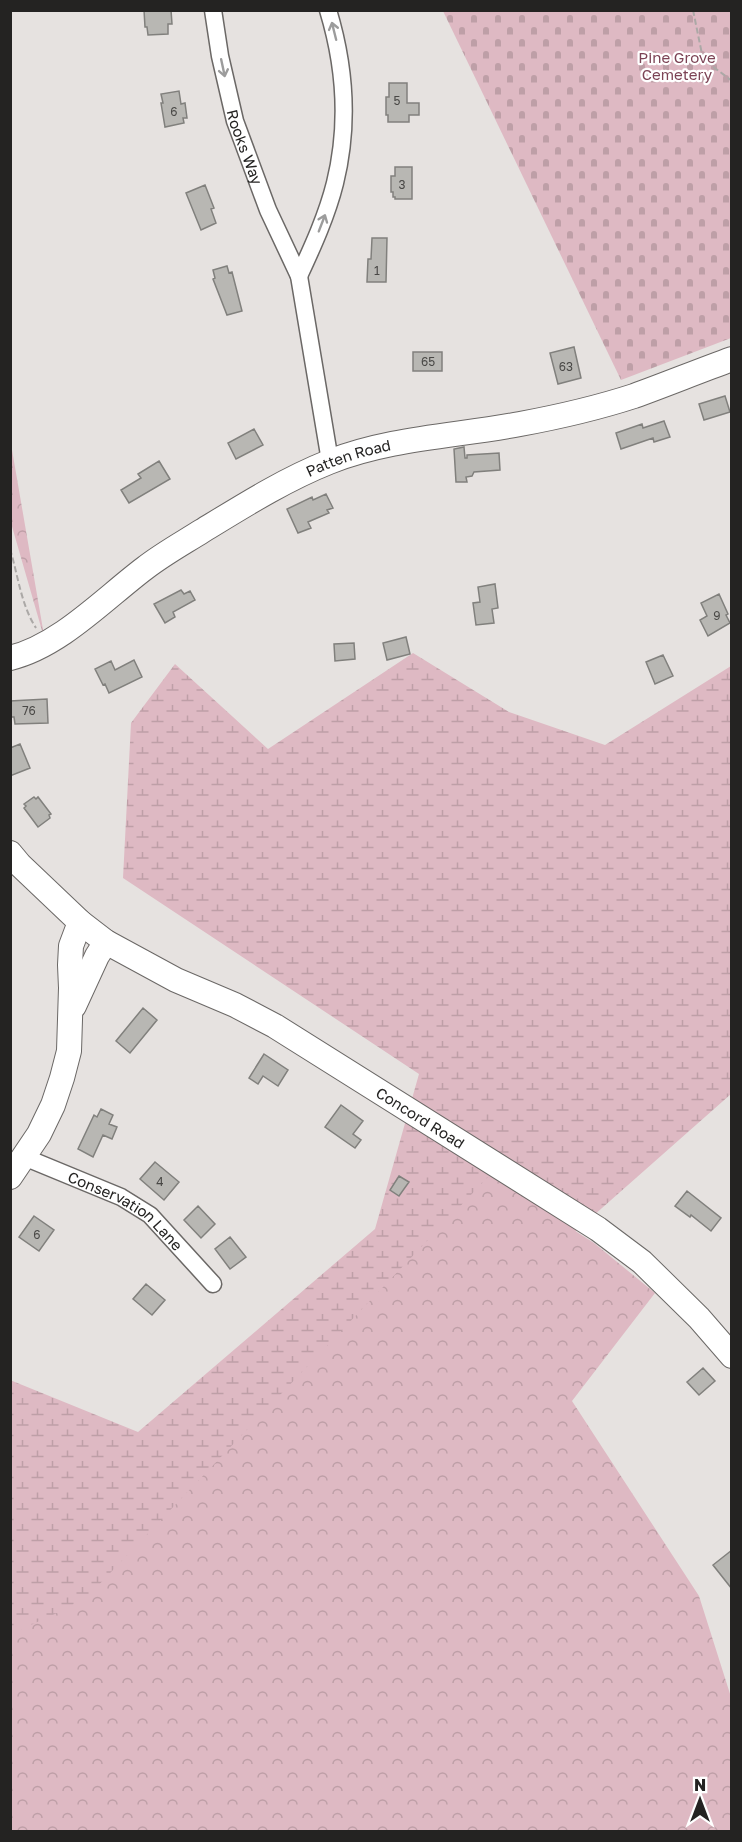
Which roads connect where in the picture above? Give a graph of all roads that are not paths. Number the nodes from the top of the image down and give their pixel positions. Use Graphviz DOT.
graph roads {
  1 [pos="213,10"];
  2 [pos="328,10"];
  3 [pos="299,276"];
  4 [pos="732,359"];
  5 [pos="330,461"];
  6 [pos="10,658"];
  7 [pos="10,853"];
  8 [pos="80,922"];
  9 [pos="106,942"];
  10 [pos="71,1014"];
  11 [pos="24,1156"];
  12 [pos="10,1177"];
  13 [pos="213,1284"];
  14 [pos="732,1356"];
  1 -- 3 [label="street, Rooks Way, one-way"];
  3 -- 2 [label="street, one-way"];
  3 -- 5 [label="street, Rooks Way"];
  4 -- 5 [label="street, Patten Road"];
  5 -- 6 [label="street, Patten Road"];
  7 -- 8 [label="street, Concord Road"];
  8 -- 9 [label="street, Concord Road"];
  8 -- 10 [label="street"];
  9 -- 10 [label="street"];
  9 -- 14 [label="street, Concord Road"];
  10 -- 11 [label="street"];
  11 -- 12 [label="street"];
  11 -- 13 [label="street, Conservation Lane"];
}
